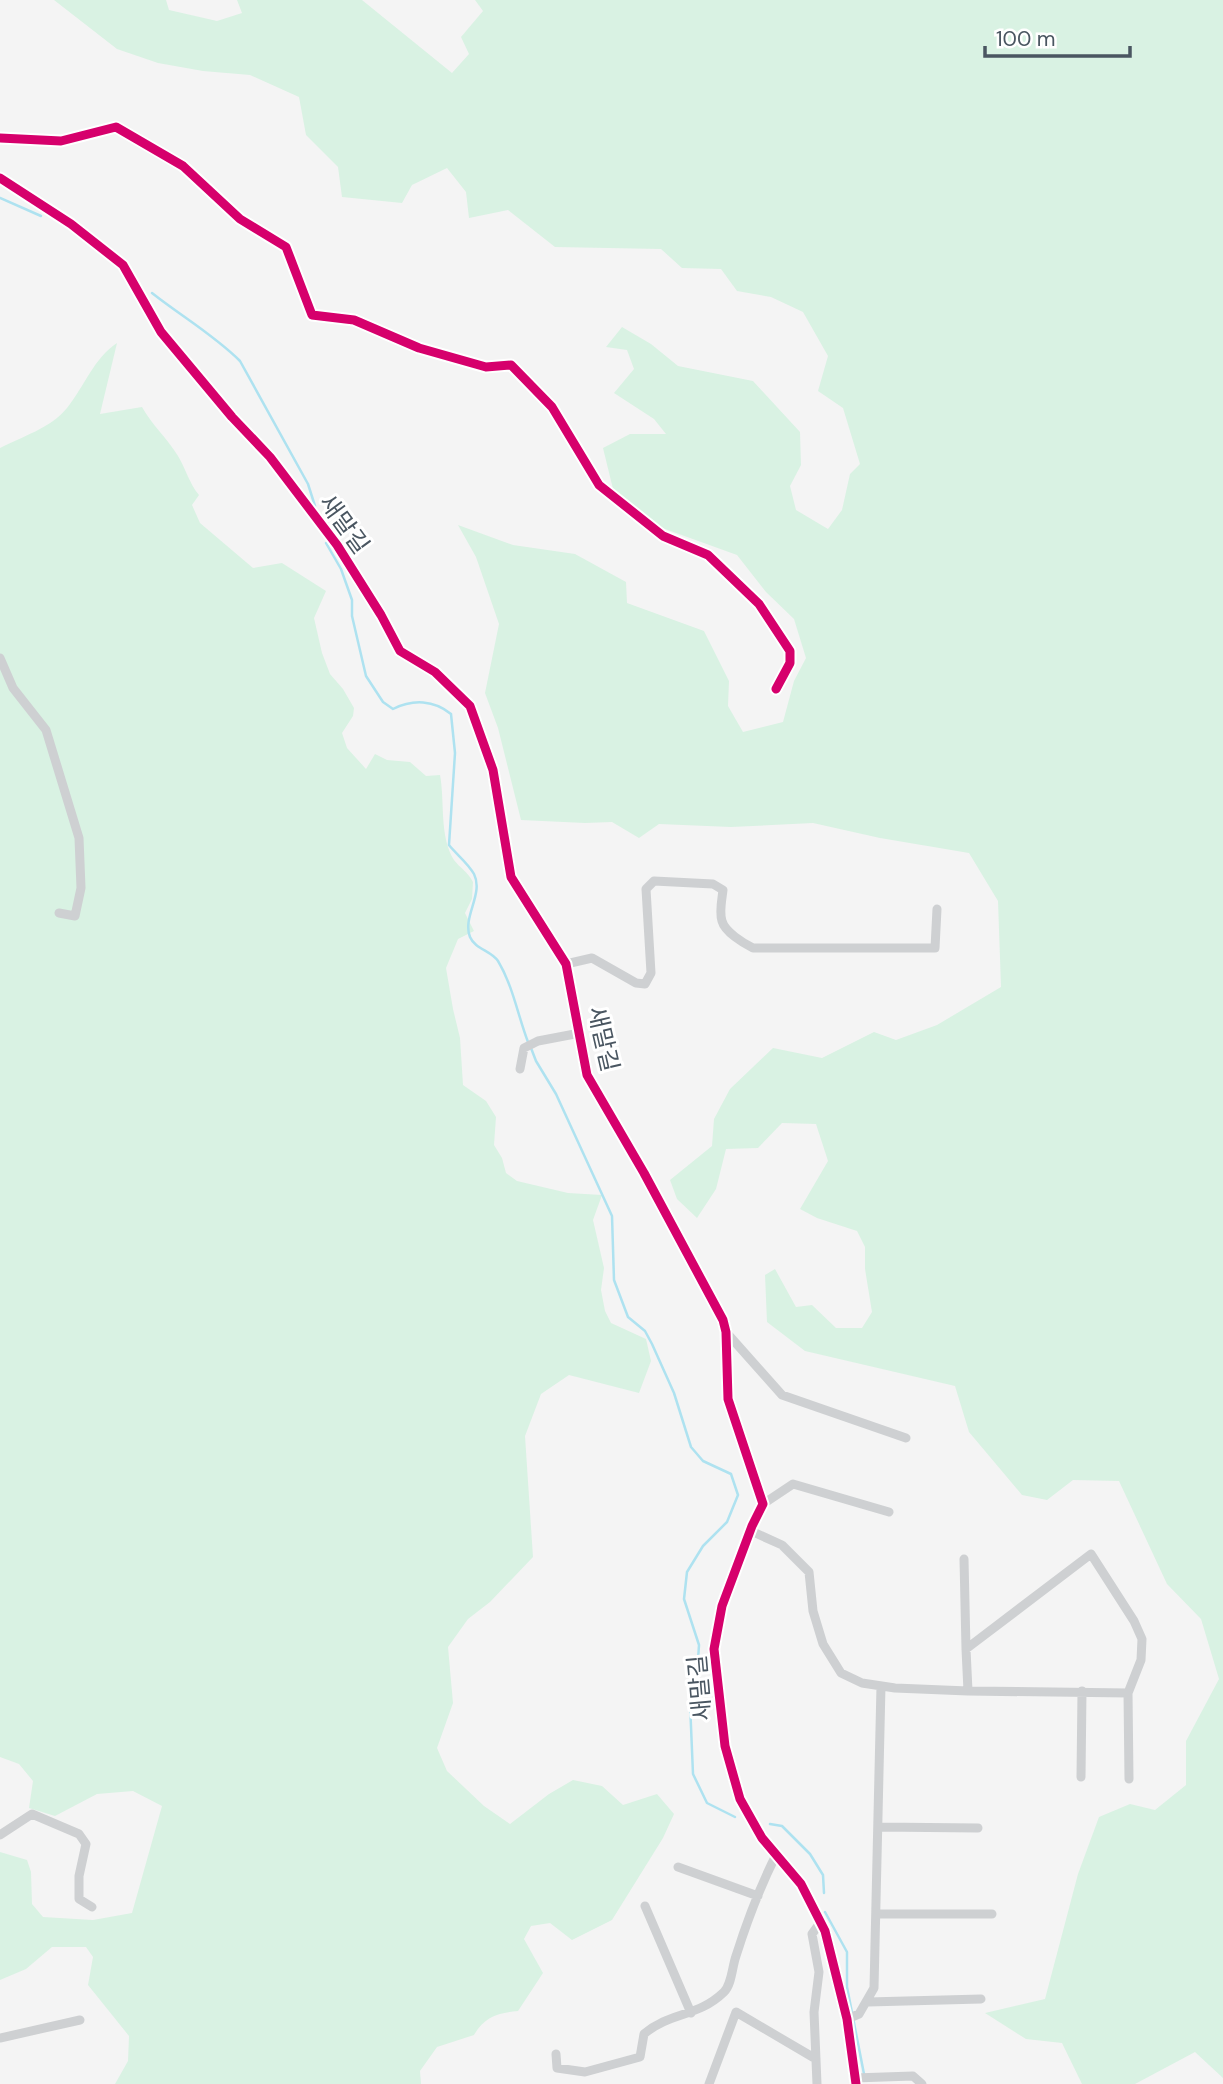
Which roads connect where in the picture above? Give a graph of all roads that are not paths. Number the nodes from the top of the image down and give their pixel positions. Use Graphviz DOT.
graph roads {
  1 [pos="0,138"];
  2 [pos="0,178"];
  3 [pos="0,658"];
  4 [pos="776,689"];
  5 [pos="937,909"];
  6 [pos="59,913"];
  7 [pos="566,964"];
  8 [pos="580,1033"];
  9 [pos="520,1069"];
  10 [pos="726,1332"];
  11 [pos="906,1438"];
  12 [pos="763,1504"];
  13 [pos="889,1512"];
  14 [pos="751,1531"];
  15 [pos="964,1559"];
  16 [pos="966,1649"];
  17 [pos="881,1686"];
  18 [pos="968,1691"];
  19 [pos="1082,1691"];
  20 [pos="1128,1693"];
  21 [pos="1081,1777"];
  22 [pos="1129,1779"];
  23 [pos="878,1827"];
  24 [pos="978,1828"];
  25 [pos="0,1835"];
  26 [pos="776,1855"];
  27 [pos="678,1867"];
  28 [pos="758,1896"];
  29 [pos="645,1906"];
  30 [pos="92,1907"];
  31 [pos="876,1914"];
  32 [pos="992,1914"];
  33 [pos="820,1923"];
  34 [pos="981,1999"];
  35 [pos="868,2002"];
  36 [pos="691,2013"];
  37 [pos="851,2017"];
  38 [pos="80,2020"];
  39 [pos="0,2038"];
  40 [pos="556,2054"];
  41 [pos="816,2059"];
  42 [pos="855,2081"];
  43 [pos="709,2084"];
  44 [pos="817,2084"];
  45 [pos="922,2084"];
  1 -- 4 [label="street"];
  2 -- 7 [label="street, 새말길"];
  3 -- 6 [label="street"];
  5 -- 7 [label="street"];
  7 -- 8 [label="street, 새말길"];
  8 -- 9 [label="street"];
  8 -- 10 [label="street, 새말길"];
  10 -- 11 [label="street"];
  10 -- 12 [label="street, 새말길"];
  12 -- 13 [label="street"];
  12 -- 14 [label="street, 새말길"];
  14 -- 17 [label="street"];
  14 -- 26 [label="street, 새말길"];
  15 -- 16 [label="street"];
  16 -- 18 [label="street"];
  16 -- 20 [label="street"];
  17 -- 18 [label="street"];
  17 -- 23 [label="street"];
  18 -- 19 [label="street"];
  19 -- 20 [label="street"];
  19 -- 21 [label="street"];
  20 -- 22 [label="street"];
  23 -- 24 [label="street"];
  23 -- 31 [label="street"];
  25 -- 30 [label="street"];
  26 -- 28 [label="street"];
  26 -- 33 [label="street, 새말길"];
  27 -- 28 [label="street"];
  28 -- 36 [label="street"];
  29 -- 36 [label="street"];
  31 -- 32 [label="street"];
  31 -- 35 [label="street"];
  33 -- 37 [label="street, 새말길"];
  33 -- 41 [label="street"];
  34 -- 35 [label="street"];
  35 -- 37 [label="street"];
  36 -- 40 [label="street"];
  37 -- 42 [label="street, 새말길"];
  38 -- 39 [label="street"];
  41 -- 43 [label="street"];
  41 -- 44 [label="street"];
  42 -- 45 [label="street"];
}
